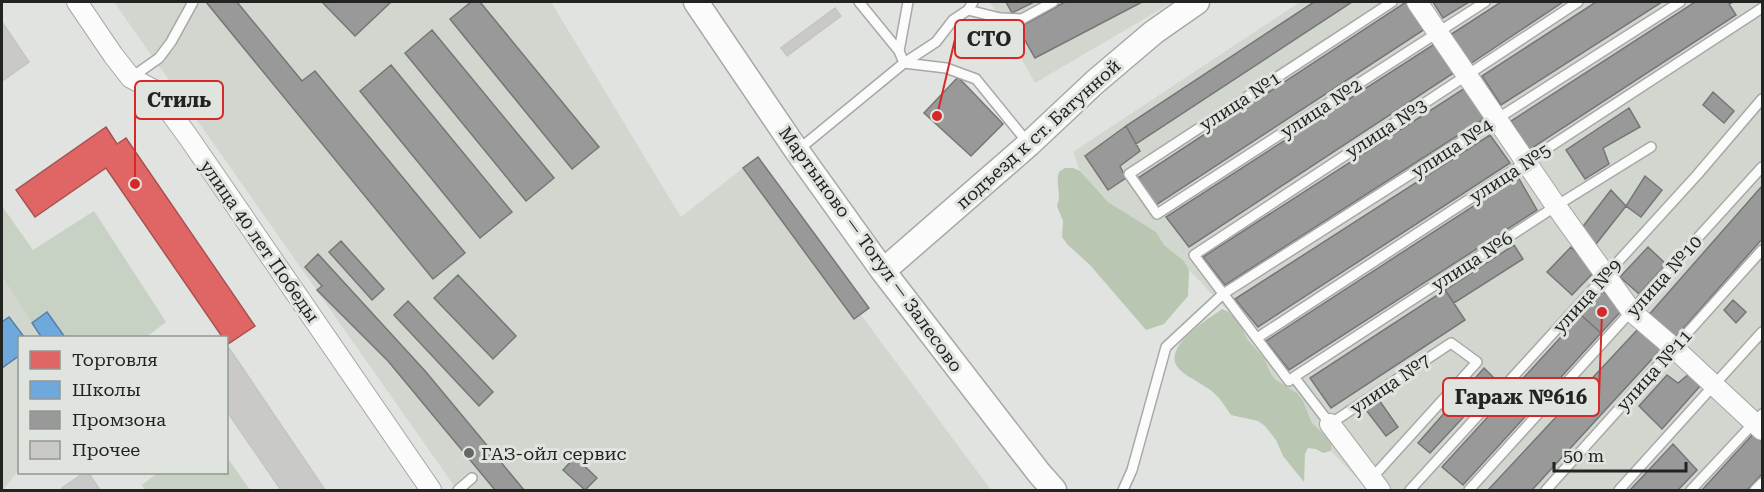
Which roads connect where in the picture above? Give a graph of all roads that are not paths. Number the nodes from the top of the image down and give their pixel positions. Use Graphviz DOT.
graph roads {
  1 [pos="77,2"];
  2 [pos="193,2"];
  3 [pos="696,2"];
  4 [pos="859,2"];
  5 [pos="908,2"];
  6 [pos="1053,2"];
  7 [pos="1196,2"];
  8 [pos="1392,2"];
  9 [pos="1417,2"];
  10 [pos="1485,2"];
  11 [pos="1578,2"];
  12 [pos="1680,2"];
  13 [pos="970,6"];
  14 [pos="1762,8"];
  15 [pos="1438,32"];
  16 [pos="899,51"];
  17 [pos="904,63"];
  18 [pos="1467,74"];
  19 [pos="131,78"];
  20 [pos="1762,99"];
  21 [pos="1497,119"];
  22 [pos="1029,144"];
  23 [pos="1652,147"];
  24 [pos="797,151"];
  25 [pos="1526,162"];
  26 [pos="1762,167"];
  27 [pos="1556,206"];
  28 [pos="1157,214"];
  29 [pos="1762,250"];
  30 [pos="883,271"];
  31 [pos="1606,275"];
  32 [pos="1223,294"];
  33 [pos="1632,312"];
  34 [pos="1762,332"];
  35 [pos="1257,338"];
  36 [pos="1674,348"];
  37 [pos="1294,377"];
  38 [pos="1714,385"];
  39 [pos="1760,422"];
  40 [pos="1330,424"];
  41 [pos="472,478"];
  42 [pos="1762,483"];
  43 [pos="1376,485"];
  44 [pos="431,490"];
  45 [pos="458,490"];
  46 [pos="1054,490"];
  47 [pos="1123,490"];
  48 [pos="1410,490"];
  49 [pos="1469,490"];
  50 [pos="1546,490"];
  51 [pos="1618,490"];
  52 [pos="1691,490"];
  53 [pos="1755,490"];
  1 -- 19 [label="street, улица 40 лет Победы"];
  2 -- 19 [label="lane"];
  3 -- 24 [label="street, Мартыново — Тогул — Залесово"];
  4 -- 16 [label="lane"];
  5 -- 16 [label="lane"];
  6 -- 13 [label="lane"];
  7 -- 22 [label="street, подъезд к ст. Батунной"];
  8 -- 28 [label="lane, улица №1"];
  9 -- 15 [label="street"];
  10 -- 15 [label="lane, улица №2"];
  11 -- 18 [label="lane, улица №3"];
  12 -- 21 [label="lane, улица №4"];
  13 -- 17 [label="lane"];
  14 -- 25 [label="lane, улица №5"];
  15 -- 18 [label="street"];
  15 -- 28 [label="lane, улица №2"];
  16 -- 17 [label="lane"];
  17 -- 22 [label="lane"];
  17 -- 24 [label="lane"];
  18 -- 21 [label="street"];
  18 -- 32 [label="lane, улица №3"];
  19 -- 44 [label="street, улица 40 лет Победы"];
  20 -- 31 [label="lane, улица №9"];
  21 -- 25 [label="street"];
  21 -- 32 [label="lane, улица №4"];
  22 -- 30 [label="street, подъезд к ст. Батунной"];
  23 -- 27 [label="lane, улица №6"];
  24 -- 30 [label="street, Мартыново — Тогул — Залесово"];
  25 -- 27 [label="street"];
  25 -- 35 [label="lane, улица №5"];
  26 -- 33 [label="lane, улица №10"];
  27 -- 31 [label="street"];
  27 -- 37 [label="lane, улица №6"];
  29 -- 36 [label="lane, улица №11"];
  30 -- 46 [label="street, Мартыново — Тогул — Залесово"];
  31 -- 33 [label="street"];
  31 -- 48 [label="lane, улица №9"];
  32 -- 35 [label="lane"];
  32 -- 47 [label="lane, улица №4"];
  33 -- 36 [label="street"];
  33 -- 49 [label="lane, улица №10"];
  34 -- 38 [label="lane"];
  35 -- 37 [label="lane"];
  36 -- 38 [label="street"];
  36 -- 50 [label="lane, улица №11"];
  37 -- 40 [label="lane"];
  38 -- 39 [label="street"];
  38 -- 51 [label="lane"];
  39 -- 52 [label="lane"];
  40 -- 43 [label="street"];
  40 -- 43 [label="lane, улица №7"];
  41 -- 45 [label="lane"];
  42 -- 53 [label="lane"];
}
